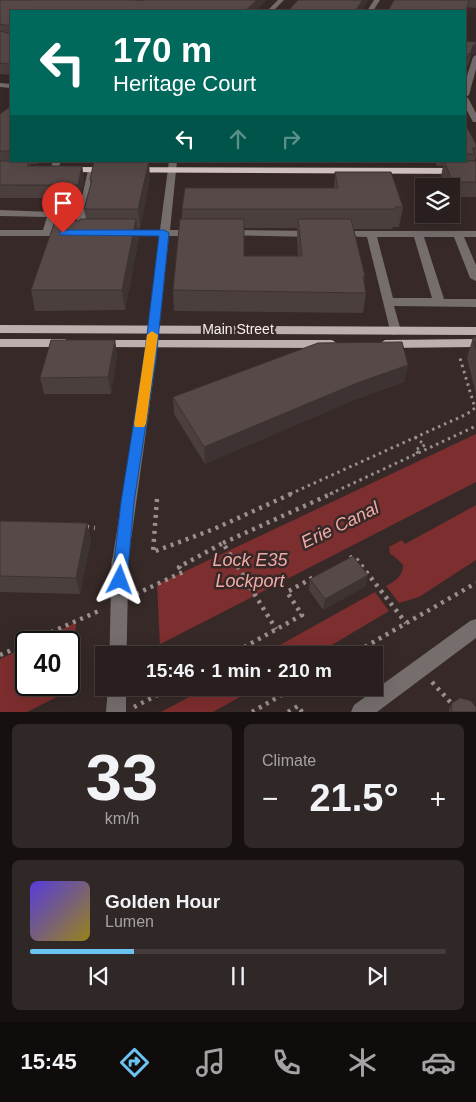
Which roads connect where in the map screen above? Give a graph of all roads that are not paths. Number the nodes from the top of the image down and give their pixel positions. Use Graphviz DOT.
graph roads {
  1 [pos="281,0"];
  2 [pos="271,10"];
  3 [pos="475,62"];
  4 [pos="0,85"];
  5 [pos="10,86"];
  6 [pos="0,92"];
  7 [pos="466,92"];
  8 [pos="466,101"];
  9 [pos="476,120"];
  10 [pos="173,166"];
  11 [pos="52,167"];
  12 [pos="92,170"];
  13 [pos="476,171"];
  14 [pos="0,213"];
  15 [pos="0,232"];
  16 [pos="47,233"];
  17 [pos="108,233"];
  18 [pos="164,233"];
  19 [pos="371,234"];
  20 [pos="418,234"];
  21 [pos="458,234"];
  22 [pos="476,234"];
  23 [pos="476,278"];
  24 [pos="388,302"];
  25 [pos="439,302"];
  26 [pos="476,302"];
  27 [pos="0,329"];
  28 [pos="395,331"];
  29 [pos="476,331"];
  30 [pos="152,337"];
  31 [pos="0,342"];
  32 [pos="476,343"];
  33 [pos="348,344"];
  34 [pos="377,344"];
  35 [pos="476,628"];
  36 [pos="118,646"];
  37 [pos="117,696"];
  38 [pos="116,712"];
  39 [pos="361,712"];
  1 -- 2 [label="street"];
  3 -- 7 [label="street"];
  4 -- 5 [label="street"];
  5 -- 6 [label="street"];
  8 -- 9 [label="street"];
  10 -- 12 [label="highway"];
  10 -- 13 [label="highway"];
  10 -- 18 [label="street"];
  11 -- 12 [label="highway"];
  12 -- 16 [label="street"];
  14 -- 16 [label="street"];
  15 -- 16 [label="street"];
  17 -- 18 [label="street"];
  18 -- 19 [label="street"];
  18 -- 30 [label="street"];
  19 -- 20 [label="street"];
  19 -- 24 [label="street"];
  20 -- 21 [label="street"];
  20 -- 25 [label="street"];
  21 -- 22 [label="street"];
  21 -- 23 [label="street"];
  24 -- 25 [label="street"];
  24 -- 28 [label="street"];
  25 -- 26 [label="street"];
  27 -- 30 [label="main road, Main Street"];
  28 -- 29 [label="main road, Main Street"];
  28 -- 30 [label="main road, Main Street"];
  30 -- 31 [label="main road, Main Street"];
  30 -- 33 [label="main road, Main Street"];
  30 -- 36 [label="street, bridge"];
  32 -- 34 [label="main road"];
  35 -- 39 [label="street"];
  37 -- 38 [label="street"];
}
